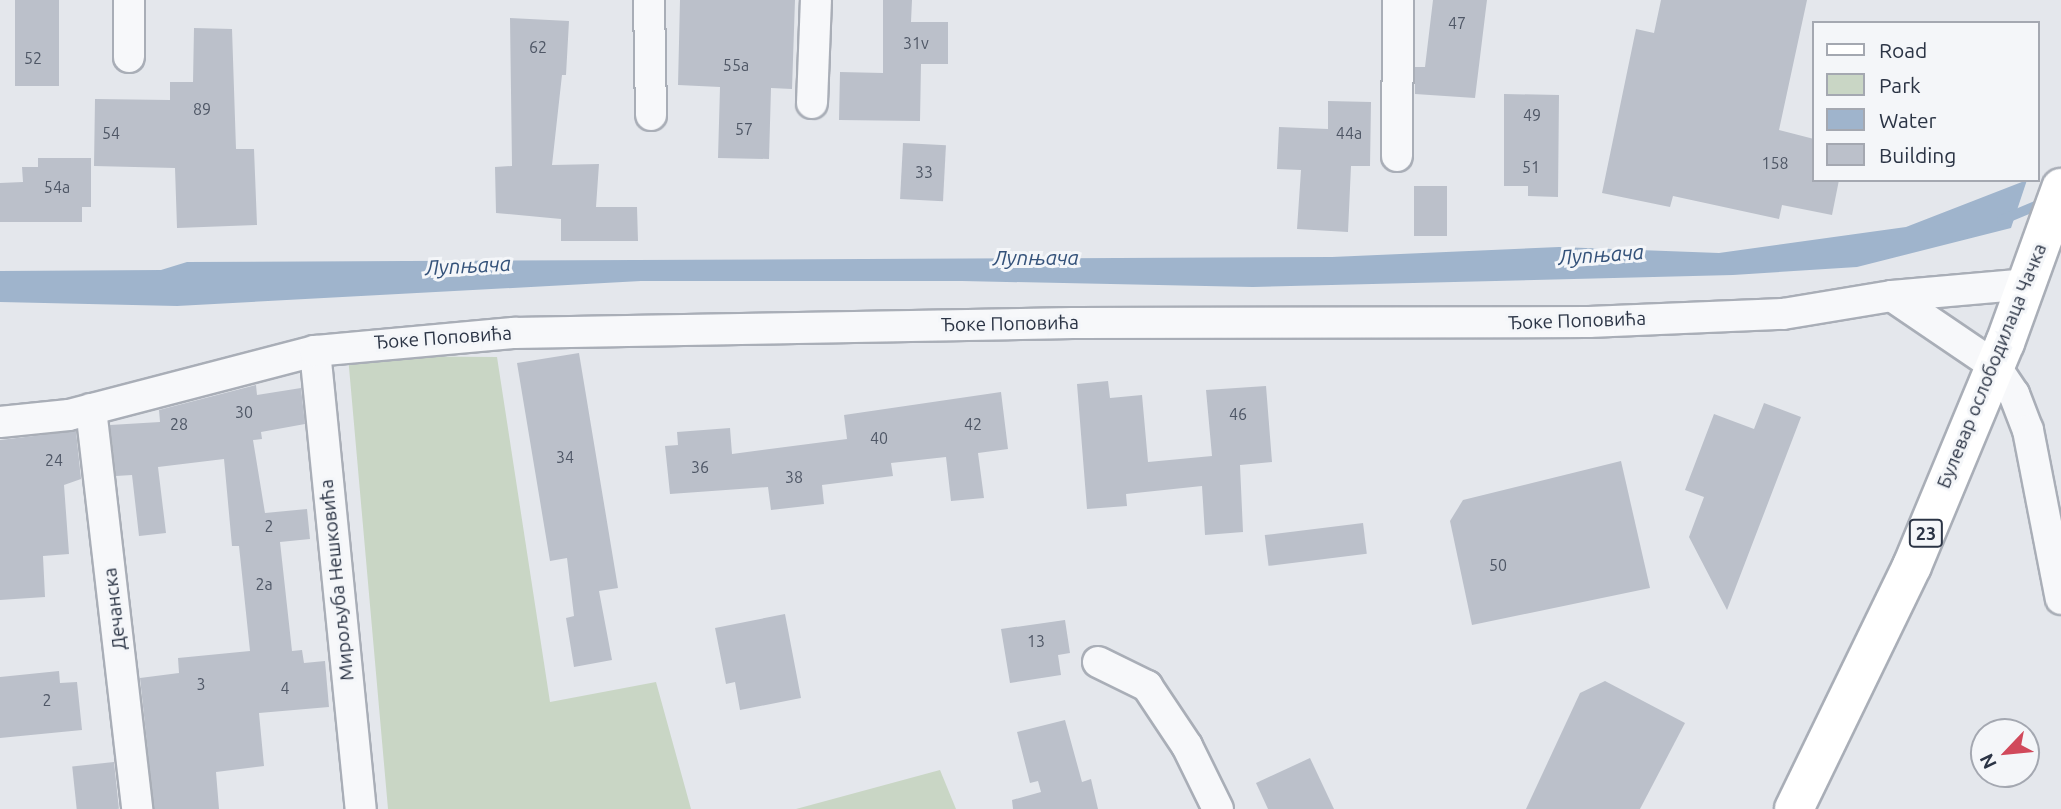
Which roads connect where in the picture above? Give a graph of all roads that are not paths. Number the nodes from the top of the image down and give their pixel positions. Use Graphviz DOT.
graph roads {
  1 [pos="129,0"];
  2 [pos="649,0"];
  3 [pos="816,0"];
  4 [pos="1398,0"];
  5 [pos="128,57"];
  6 [pos="812,103"];
  7 [pos="651,115"];
  8 [pos="1397,156"];
  9 [pos="2061,188"];
  10 [pos="2051,247"];
  11 [pos="2028,284"];
  12 [pos="1892,296"];
  13 [pos="315,351"];
  14 [pos="1995,366"];
  15 [pos="91,409"];
  16 [pos="0,422"];
  17 [pos="2061,599"];
  18 [pos="1098,662"];
  19 [pos="136,809"];
  20 [pos="361,809"];
  21 [pos="1218,809"];
  22 [pos="1794,809"];
  1 -- 5 [label="street"];
  2 -- 7 [label="street"];
  3 -- 6 [label="street"];
  4 -- 8 [label="street"];
  9 -- 10 [label="main road, Булевар ослободилаца Чачка / 23"];
  10 -- 11 [label="main road, Булевар ослободилаца Чачка / 23"];
  11 -- 12 [label="street, Ђоке Поповића"];
  11 -- 14 [label="main road, Булевар ослободилаца Чачка / 23"];
  12 -- 13 [label="street, Ђоке Поповића"];
  12 -- 14 [label="street"];
  13 -- 15 [label="street, Ђоке Поповића"];
  13 -- 20 [label="street, Мирољуба Нешковића"];
  14 -- 17 [label="street"];
  14 -- 22 [label="main road, Булевар ослободилаца Чачка / 23"];
  15 -- 16 [label="street, Ђоке Поповића"];
  15 -- 19 [label="street, Дечанска"];
  18 -- 21 [label="street"];
}
